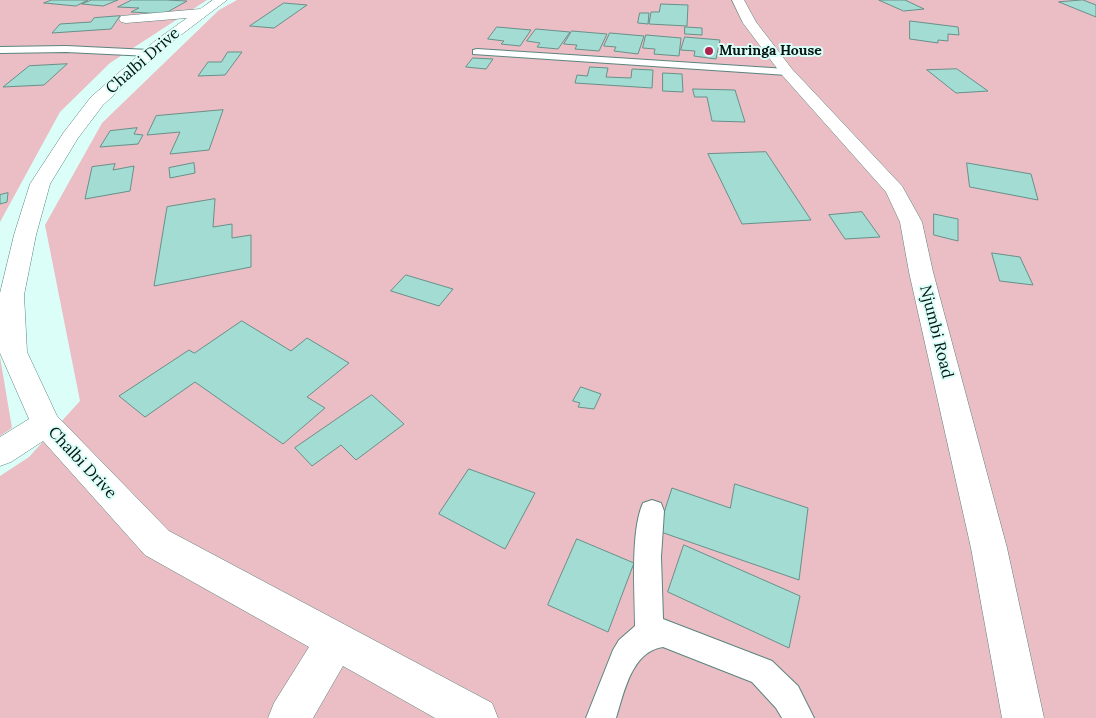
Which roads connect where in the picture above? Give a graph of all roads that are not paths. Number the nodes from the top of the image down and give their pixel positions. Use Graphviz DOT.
graph roads {
  1 [pos="221,0"];
  2 [pos="738,0"];
  3 [pos="202,13"];
  4 [pos="126,19"];
  5 [pos="0,50"];
  6 [pos="477,52"];
  7 [pos="149,53"];
  8 [pos="787,72"];
  9 [pos="6,296"];
  10 [pos="46,424"];
  11 [pos="0,453"];
  12 [pos="652,511"];
  13 [pos="649,634"];
  14 [pos="336,641"];
  15 [pos="288,718"];
  16 [pos="478,718"];
  17 [pos="601,718"];
  18 [pos="799,718"];
  19 [pos="1023,718"];
  1 -- 3 [label="street, Chalbi Drive"];
  2 -- 8 [label="street, Njumbi Road"];
  3 -- 4 [label="street"];
  3 -- 7 [label="street, Chalbi Drive"];
  5 -- 7 [label="lane"];
  6 -- 8 [label="lane"];
  7 -- 9 [label="street, Chalbi Drive"];
  8 -- 19 [label="street, Njumbi Road"];
  9 -- 10 [label="street, Chalbi Drive"];
  10 -- 11 [label="street"];
  10 -- 14 [label="street, Chalbi Drive"];
  12 -- 13 [label="lane"];
  13 -- 17 [label="lane"];
  13 -- 18 [label="lane"];
  14 -- 15 [label="street"];
  14 -- 16 [label="street, Chalbi Drive"];
}
